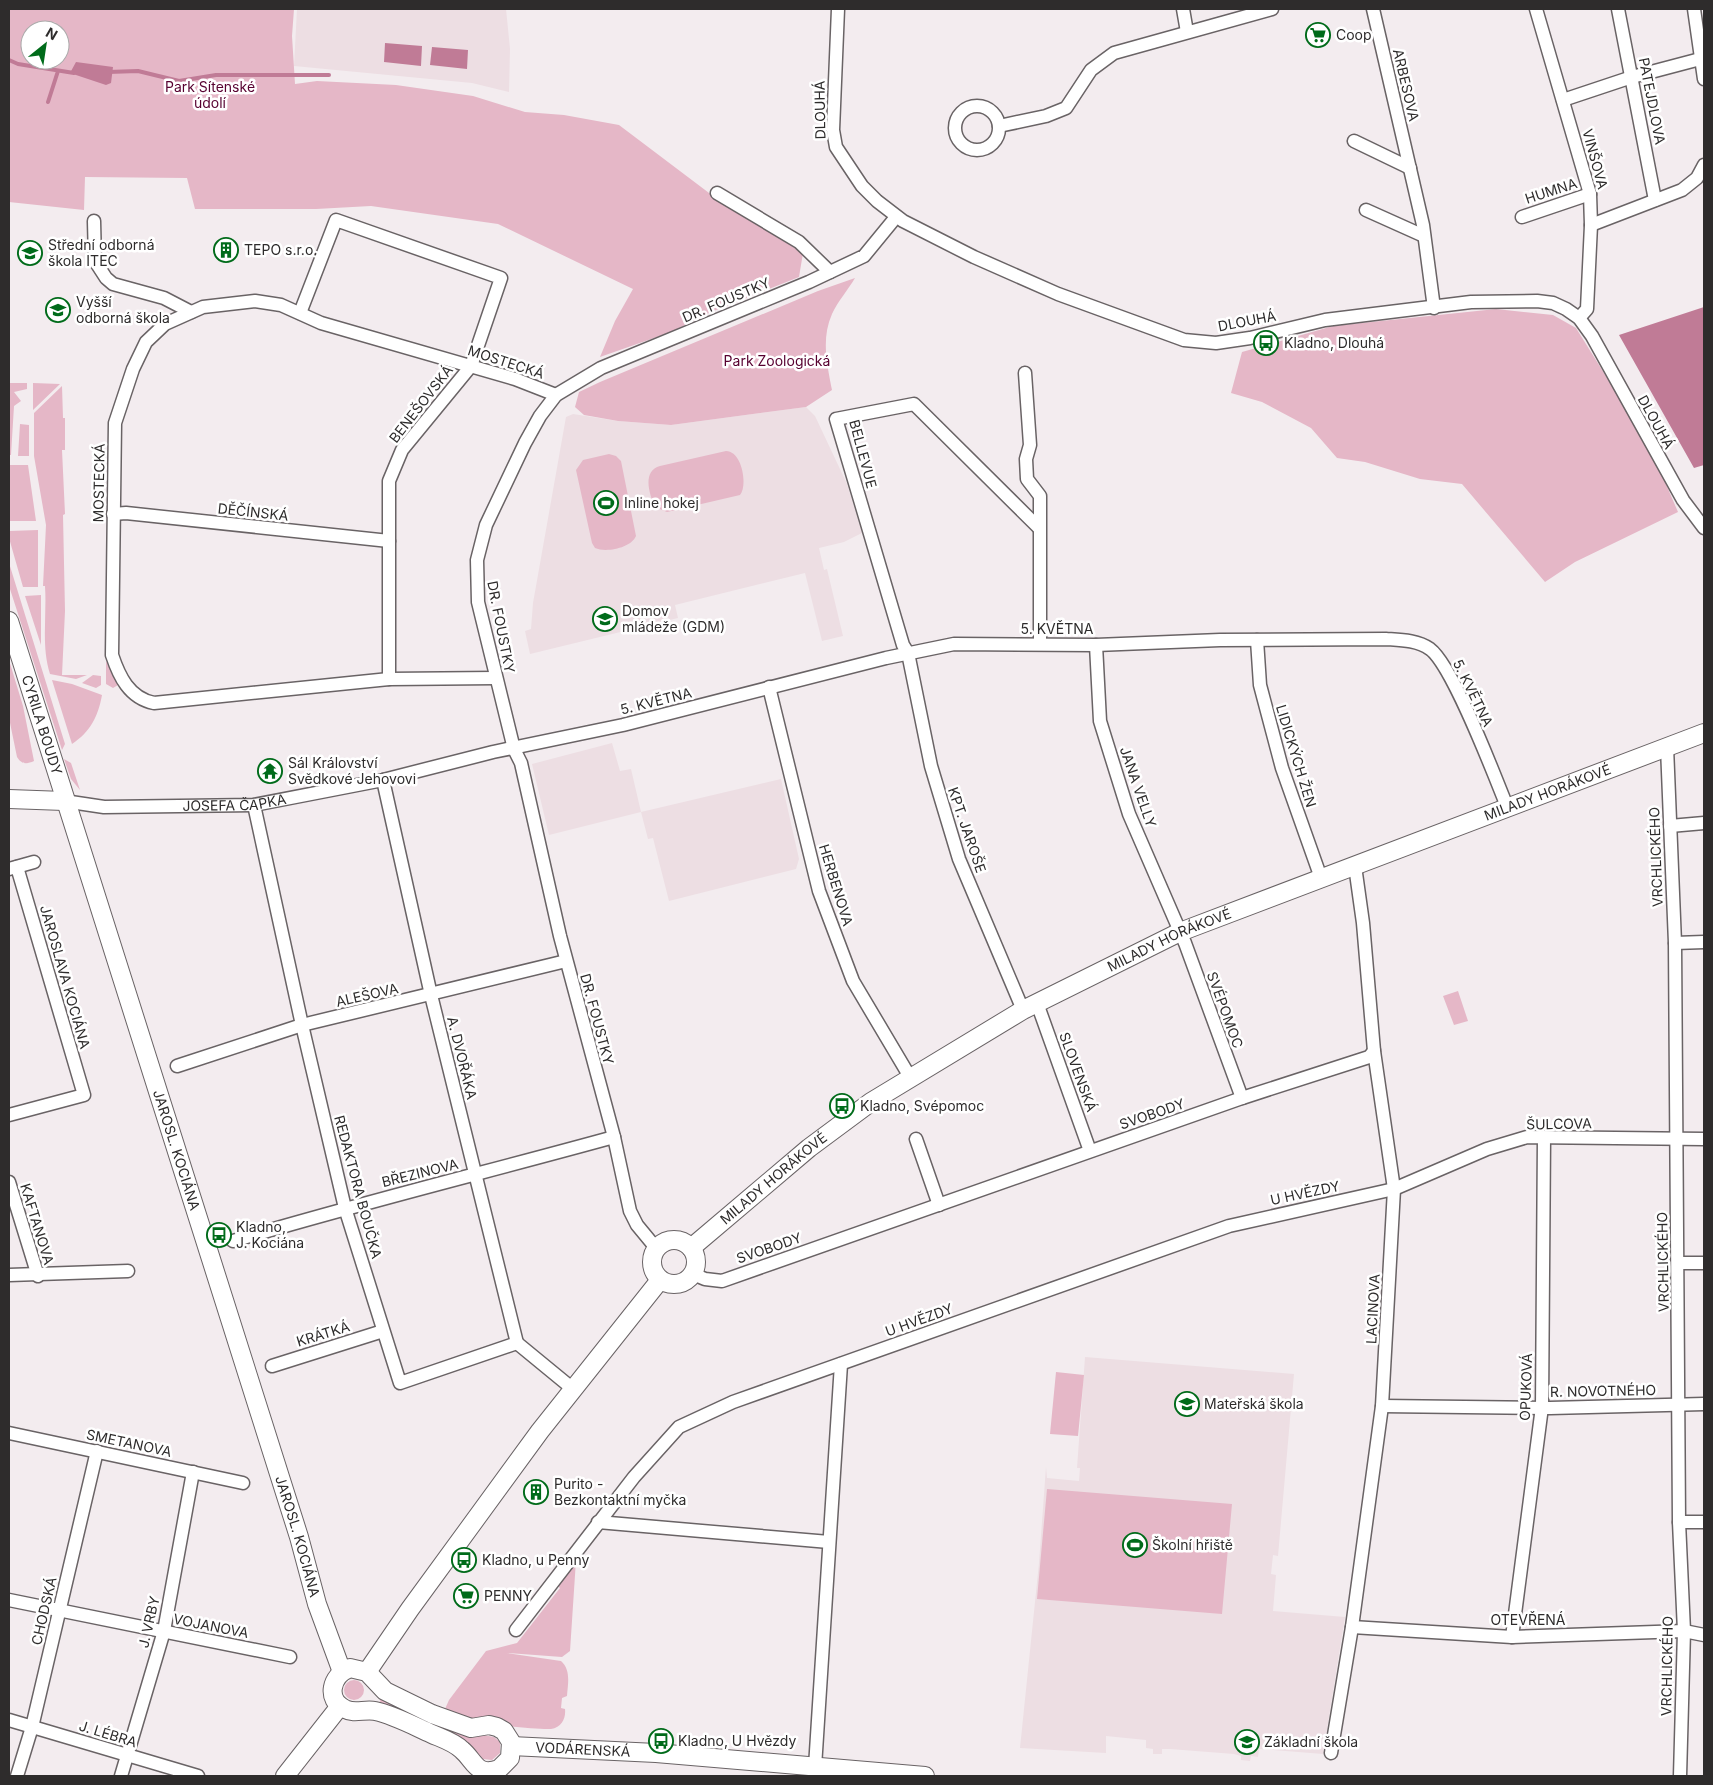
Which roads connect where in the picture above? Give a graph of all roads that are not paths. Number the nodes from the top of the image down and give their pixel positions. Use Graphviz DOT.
graph roads {
  1 [pos="838,9"];
  2 [pos="1183,9"];
  3 [pos="1272,9"];
  4 [pos="1373,9"];
  5 [pos="1536,9"];
  6 [pos="1618,9"];
  7 [pos="1694,9"];
  8 [pos="1187,32"];
  9 [pos="1703,58"];
  10 [pos="1632,77"];
  11 [pos="1704,78"];
  12 [pos="1563,100"];
  13 [pos="999,126"];
  14 [pos="1354,141"];
  15 [pos="1704,164"];
  16 [pos="1410,168"];
  17 [pos="716,193"];
  18 [pos="1590,194"];
  19 [pos="1655,200"];
  20 [pos="1366,210"];
  21 [pos="896,217"];
  22 [pos="1522,217"];
  23 [pos="94,221"];
  24 [pos="1591,225"];
  25 [pos="1424,236"];
  26 [pos="830,272"];
  27 [pos="1434,308"];
  28 [pos="191,312"];
  29 [pos="300,313"];
  30 [pos="1579,318"];
  31 [pos="471,366"];
  32 [pos="1026,373"];
  33 [pos="556,395"];
  34 [pos="113,514"];
  35 [pos="1038,528"];
  36 [pos="1704,528"];
  37 [pos="389,541"];
  38 [pos="9,621"];
  39 [pos="1256,640"];
  40 [pos="1040,644"];
  41 [pos="1096,645"];
  42 [pos="908,653"];
  43 [pos="496,678"];
  44 [pos="389,679"];
  45 [pos="769,688"];
  46 [pos="1704,733"];
  47 [pos="1667,747"];
  48 [pos="514,749"];
  49 [pos="383,780"];
  50 [pos="9,799"];
  51 [pos="64,801"];
  52 [pos="254,804"];
  53 [pos="1508,809"];
  54 [pos="1704,824"];
  55 [pos="1670,826"];
  56 [pos="34,862"];
  57 [pos="1354,866"];
  58 [pos="13,868"];
  59 [pos="1321,878"];
  60 [pos="1180,932"];
  61 [pos="1704,942"];
  62 [pos="1675,943"];
  63 [pos="566,961"];
  64 [pos="431,995"];
  65 [pos="1030,1006"];
  66 [pos="302,1025"];
  67 [pos="1374,1052"];
  68 [pos="177,1066"];
  69 [pos="910,1077"];
  70 [pos="1242,1098"];
  71 [pos="9,1115"];
  72 [pos="614,1137"];
  73 [pos="1544,1137"];
  74 [pos="916,1139"];
  75 [pos="1676,1139"];
  76 [pos="1704,1139"];
  77 [pos="1090,1151"];
  78 [pos="475,1175"];
  79 [pos="9,1182"];
  80 [pos="1394,1189"];
  81 [pos="939,1205"];
  82 [pos="345,1208"];
  83 [pos="234,1241"];
  84 [pos="656,1248"];
  85 [pos="692,1248"];
  86 [pos="1678,1263"];
  87 [pos="1704,1263"];
  88 [pos="128,1271"];
  89 [pos="693,1274"];
  90 [pos="9,1275"];
  91 [pos="38,1276"];
  92 [pos="660,1280"];
  93 [pos="383,1331"];
  94 [pos="516,1343"];
  95 [pos="841,1364"];
  96 [pos="272,1366"];
  97 [pos="573,1389"];
  98 [pos="1679,1404"];
  99 [pos="1704,1404"];
  100 [pos="1382,1406"];
  101 [pos="1542,1407"];
  102 [pos="9,1433"];
  103 [pos="97,1451"];
  104 [pos="194,1472"];
  105 [pos="243,1482"];
  106 [pos="598,1522"];
  107 [pos="1679,1522"];
  108 [pos="1704,1522"];
  109 [pos="829,1542"];
  110 [pos="9,1600"];
  111 [pos="60,1610"];
  112 [pos="1352,1627"];
  113 [pos="516,1630"];
  114 [pos="1684,1631"];
  115 [pos="164,1632"];
  116 [pos="1704,1635"];
  117 [pos="1512,1637"];
  118 [pos="290,1657"];
  119 [pos="342,1672"];
  120 [pos="367,1672"];
  121 [pos="340,1706"];
  122 [pos="9,1720"];
  123 [pos="32,1727"];
  124 [pos="512,1746"];
  125 [pos="1331,1753"];
  126 [pos="127,1755"];
  127 [pos="815,1767"];
  128 [pos="487,1774"];
  129 [pos="17,1776"];
  130 [pos="121,1776"];
  131 [pos="198,1776"];
  132 [pos="285,1776"];
  133 [pos="925,1776"];
  134 [pos="1680,1776"];
  1 -- 21 [label="street, DLOUHÁ"];
  2 -- 8 [label="street"];
  3 -- 8 [label="street"];
  4 -- 16 [label="street, ARBESOVA"];
  5 -- 12 [label="street, VINŠOVA"];
  6 -- 10 [label="street, PATEJDLOVA"];
  7 -- 9 [label="street"];
  8 -- 13 [label="street"];
  9 -- 10 [label="street"];
  9 -- 11 [label="street"];
  10 -- 12 [label="street"];
  10 -- 19 [label="street, PATEJDLOVA"];
  12 -- 18 [label="street, VINŠOVA"];
  14 -- 16 [label="street"];
  15 -- 19 [label="street"];
  16 -- 25 [label="street, ARBESOVA"];
  17 -- 26 [label="street"];
  18 -- 22 [label="street, HUMNA"];
  18 -- 24 [label="street, VINŠOVA"];
  19 -- 24 [label="street"];
  20 -- 25 [label="street"];
  21 -- 26 [label="street, DR. FOUSTKY"];
  21 -- 27 [label="street, DLOUHÁ"];
  23 -- 28 [label="street"];
  24 -- 30 [label="street, VINŠOVA"];
  25 -- 27 [label="street, ARBESOVA"];
  26 -- 33 [label="street, DR. FOUSTKY"];
  27 -- 30 [label="street, DLOUHÁ"];
  28 -- 29 [label="street, MOSTECKÁ"];
  28 -- 34 [label="street, MOSTECKÁ"];
  29 -- 31 [label="street, MOSTECKÁ"];
  29 -- 31 [label="street, BENEŠOVSKÁ"];
  30 -- 36 [label="street, DLOUHÁ"];
  31 -- 33 [label="street, MOSTECKÁ"];
  31 -- 37 [label="street, BENEŠOVSKÁ"];
  32 -- 35 [label="street"];
  33 -- 43 [label="street, DR. FOUSTKY"];
  34 -- 37 [label="street, DĚČÍNSKÁ"];
  34 -- 44 [label="street, MOSTECKÁ"];
  35 -- 40 [label="street"];
  35 -- 42 [label="street, BELLEVUE"];
  37 -- 44 [label="street, BENEŠOVSKÁ"];
  38 -- 51 [label="main road, CYRILA BOUDY"];
  39 -- 41 [label="street, 5. KVĚTNA"];
  39 -- 53 [label="street, 5. KVĚTNA"];
  39 -- 59 [label="street, LIDICKÝCH ŽEN"];
  40 -- 41 [label="street, 5. KVĚTNA"];
  40 -- 42 [label="street, 5. KVĚTNA"];
  41 -- 60 [label="street, JANA VELLY"];
  42 -- 45 [label="street, 5. KVĚTNA"];
  42 -- 65 [label="street, KPT. JAROŠE"];
  43 -- 44 [label="street, MOSTECKÁ"];
  43 -- 48 [label="street, DR. FOUSTKY"];
  45 -- 48 [label="street, 5. KVĚTNA"];
  45 -- 69 [label="street, HERBENOVA"];
  46 -- 47 [label="main road, MILADY HORÁKOVÉ"];
  47 -- 53 [label="main road, MILADY HORÁKOVÉ"];
  47 -- 55 [label="street, VRCHLICKÉHO"];
  48 -- 49 [label="street, JOSEFA ČAPKA"];
  48 -- 63 [label="street, DR. FOUSTKY"];
  49 -- 52 [label="street, JOSEFA ČAPKA"];
  49 -- 64 [label="street, A. DVOŘÁKA"];
  50 -- 51 [label="main road, JOSEFA ČAPKA"];
  51 -- 52 [label="street, JOSEFA ČAPKA"];
  51 -- 119 [label="main road, JAROSL. KOCIÁNA"];
  52 -- 66 [label="street, REDAKTORA BOUČKA"];
  53 -- 57 [label="main road, MILADY HORÁKOVÉ"];
  54 -- 55 [label="street"];
  55 -- 62 [label="street, VRCHLICKÉHO"];
  56 -- 58 [label="street"];
  57 -- 59 [label="main road, MILADY HORÁKOVÉ"];
  57 -- 67 [label="street, LACINOVA"];
  58 -- 71 [label="street, JAROSLAVA KOCIÁNA"];
  59 -- 60 [label="main road, MILADY HORÁKOVÉ"];
  60 -- 65 [label="main road, MILADY HORÁKOVÉ"];
  60 -- 70 [label="street, SVÉPOMOC"];
  61 -- 62 [label="street"];
  62 -- 75 [label="street, VRCHLICKÉHO"];
  63 -- 64 [label="street, ALEŠOVA"];
  63 -- 72 [label="street, DR. FOUSTKY"];
  64 -- 66 [label="street, ALEŠOVA"];
  64 -- 78 [label="street, A. DVOŘÁKA"];
  65 -- 69 [label="main road, MILADY HORÁKOVÉ"];
  65 -- 77 [label="street, SLOVENSKÁ"];
  66 -- 68 [label="street, ALEŠOVA"];
  66 -- 82 [label="street, REDAKTORA BOUČKA"];
  67 -- 70 [label="street, SVOBODY"];
  67 -- 80 [label="street, LACINOVA"];
  69 -- 85 [label="main road, MILADY HORÁKOVÉ"];
  70 -- 77 [label="street, SVOBODY"];
  72 -- 78 [label="street, BŘEZINOVA"];
  72 -- 84 [label="street, DR. FOUSTKY"];
  73 -- 75 [label="street, ŠULCOVA"];
  73 -- 80 [label="street, ŠULCOVA"];
  73 -- 101 [label="street, OPUKOVÁ"];
  74 -- 81 [label="street"];
  75 -- 76 [label="street, ŠULCOVA"];
  75 -- 86 [label="street, VRCHLICKÉHO"];
  77 -- 81 [label="street, SVOBODY"];
  78 -- 82 [label="street, BŘEZINOVA"];
  78 -- 94 [label="street, A. DVOŘÁKA"];
  79 -- 91 [label="street, KAFTANOVA"];
  80 -- 95 [label="street, U HVĚZDY"];
  80 -- 100 [label="street, LACINOVA"];
  81 -- 89 [label="street, SVOBODY"];
  82 -- 83 [label="street, BŘEZINOVA"];
  82 -- 93 [label="street, REDAKTORA BOUČKA"];
  84 -- 85 [label="main road"];
  84 -- 92 [label="main road"];
  85 -- 89 [label="main road"];
  86 -- 87 [label="street"];
  86 -- 98 [label="street, VRCHLICKÉHO"];
  88 -- 91 [label="street"];
  89 -- 92 [label="main road"];
  90 -- 91 [label="street"];
  92 -- 97 [label="main road"];
  93 -- 94 [label="street, REDAKTORA BOUČKA"];
  93 -- 96 [label="street, KRÁTKÁ"];
  94 -- 97 [label="street"];
  95 -- 106 [label="street, U HVĚZDY"];
  95 -- 109 [label="street"];
  97 -- 120 [label="main road"];
  98 -- 99 [label="street, R. NOVOTNÉHO"];
  98 -- 101 [label="street, R. NOVOTNÉHO"];
  98 -- 107 [label="street, VRCHLICKÉHO"];
  100 -- 101 [label="street, R. NOVOTNÉHO"];
  100 -- 112 [label="street, LACINOVA"];
  101 -- 117 [label="street, OPUKOVÁ"];
  102 -- 103 [label="street, SMETANOVA"];
  103 -- 104 [label="street, SMETANOVA"];
  103 -- 111 [label="street, CHODSKÁ"];
  104 -- 105 [label="street, SMETANOVA"];
  104 -- 115 [label="street, J. VRBY"];
  106 -- 109 [label="street"];
  106 -- 113 [label="street, U HVĚZDY"];
  107 -- 108 [label="street"];
  107 -- 114 [label="street, VRCHLICKÉHO"];
  109 -- 127 [label="street"];
  110 -- 111 [label="street, VOJANOVA"];
  111 -- 115 [label="street, VOJANOVA"];
  111 -- 123 [label="street, CHODSKÁ"];
  112 -- 117 [label="street, OTEVŘENÁ"];
  112 -- 125 [label="street, LACINOVA"];
  114 -- 116 [label="street, OTEVŘENÁ"];
  114 -- 117 [label="street, OTEVŘENÁ"];
  114 -- 134 [label="street, VRCHLICKÉHO"];
  115 -- 118 [label="street, VOJANOVA"];
  115 -- 126 [label="street, J. VRBY"];
  119 -- 120 [label="main road"];
  119 -- 121 [label="main road"];
  120 -- 124 [label="main road"];
  121 -- 128 [label="main road"];
  121 -- 132 [label="main road"];
  122 -- 123 [label="street, J. LÉBRA"];
  123 -- 126 [label="street, J. LÉBRA"];
  123 -- 129 [label="street, CHODSKÁ"];
  124 -- 127 [label="main road, VODÁRENSKÁ"];
  124 -- 128 [label="main road"];
  126 -- 130 [label="street, J. VRBY"];
  126 -- 131 [label="street, J. LÉBRA"];
  127 -- 133 [label="main road, VODÁRENSKÁ"];
}
